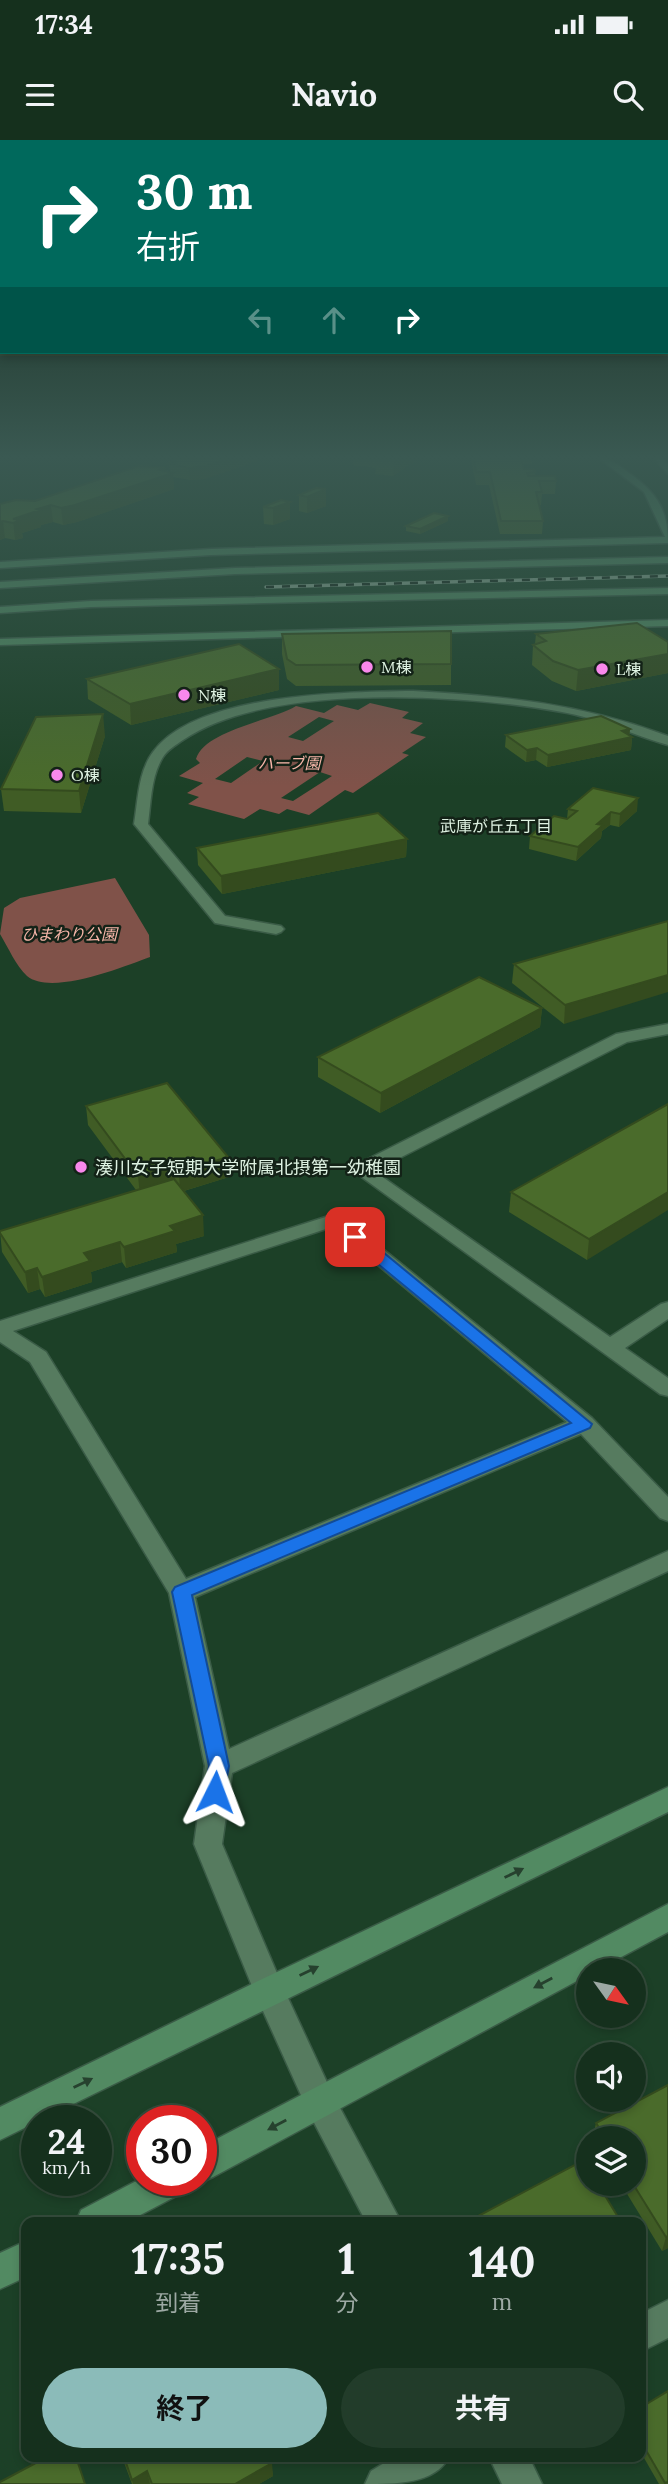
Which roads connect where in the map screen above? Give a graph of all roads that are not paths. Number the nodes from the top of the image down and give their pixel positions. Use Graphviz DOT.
graph roads {
  1 [pos="338,568"];
  2 [pos="653,568"];
  3 [pos="0,584"];
  4 [pos="668,591"];
  5 [pos="0,592"];
  6 [pos="668,600"];
  7 [pos="0,611"];
  8 [pos="126,611"];
  9 [pos="0,620"];
  10 [pos="668,623"];
  11 [pos="0,642"];
  12 [pos="668,741"];
  13 [pos="276,929"];
  14 [pos="668,1029"];
  15 [pos="668,1309"];
  16 [pos="0,1330"];
  17 [pos="611,1347"];
  18 [pos="668,1389"];
  19 [pos="584,1424"];
  20 [pos="668,1512"];
  21 [pos="668,1560"];
  22 [pos="181,1592"];
  23 [pos="219,1766"];
  24 [pos="668,1799"];
  25 [pos="668,1917"];
  26 [pos="269,1991"];
  27 [pos="320,2102"];
  28 [pos="0,2124"];
  29 [pos="217,2157"];
  30 [pos="142,2196"];
  31 [pos="102,2217"];
  32 [pos="381,2217"];
  33 [pos="21,2261"];
  34 [pos="0,2272"];
  35 [pos="668,2318"];
  36 [pos="646,2331"];
  37 [pos="421,2462"];
  38 [pos="511,2462"];
  39 [pos="384,2484"];
  40 [pos="523,2484"];
  1 -- 3 [label="main road"];
  2 -- 5 [label="main road"];
  4 -- 7 [label="main road"];
  6 -- 8 [label="main road"];
  7 -- 8 [label="main road"];
  8 -- 9 [label="main road"];
  10 -- 11 [label="main road"];
  12 -- 13 [label="street"];
  14 -- 17 [label="street"];
  15 -- 17 [label="street"];
  16 -- 19 [label="street"];
  16 -- 22 [label="street"];
  17 -- 18 [label="street"];
  19 -- 20 [label="street"];
  19 -- 22 [label="street"];
  21 -- 23 [label="street"];
  22 -- 23 [label="street"];
  23 -- 26 [label="street"];
  26 -- 24 [label="main road, one-way"];
  25 -- 27 [label="main road, one-way"];
  26 -- 27 [label="street"];
  28 -- 26 [label="main road, one-way"];
  27 -- 29 [label="main road, one-way"];
  27 -- 32 [label="street"];
  30 -- 31 [label="main road"];
  33 -- 34 [label="main road"];
  35 -- 36 [label="street"];
  37 -- 39 [label="street"];
  38 -- 40 [label="street"];
}
